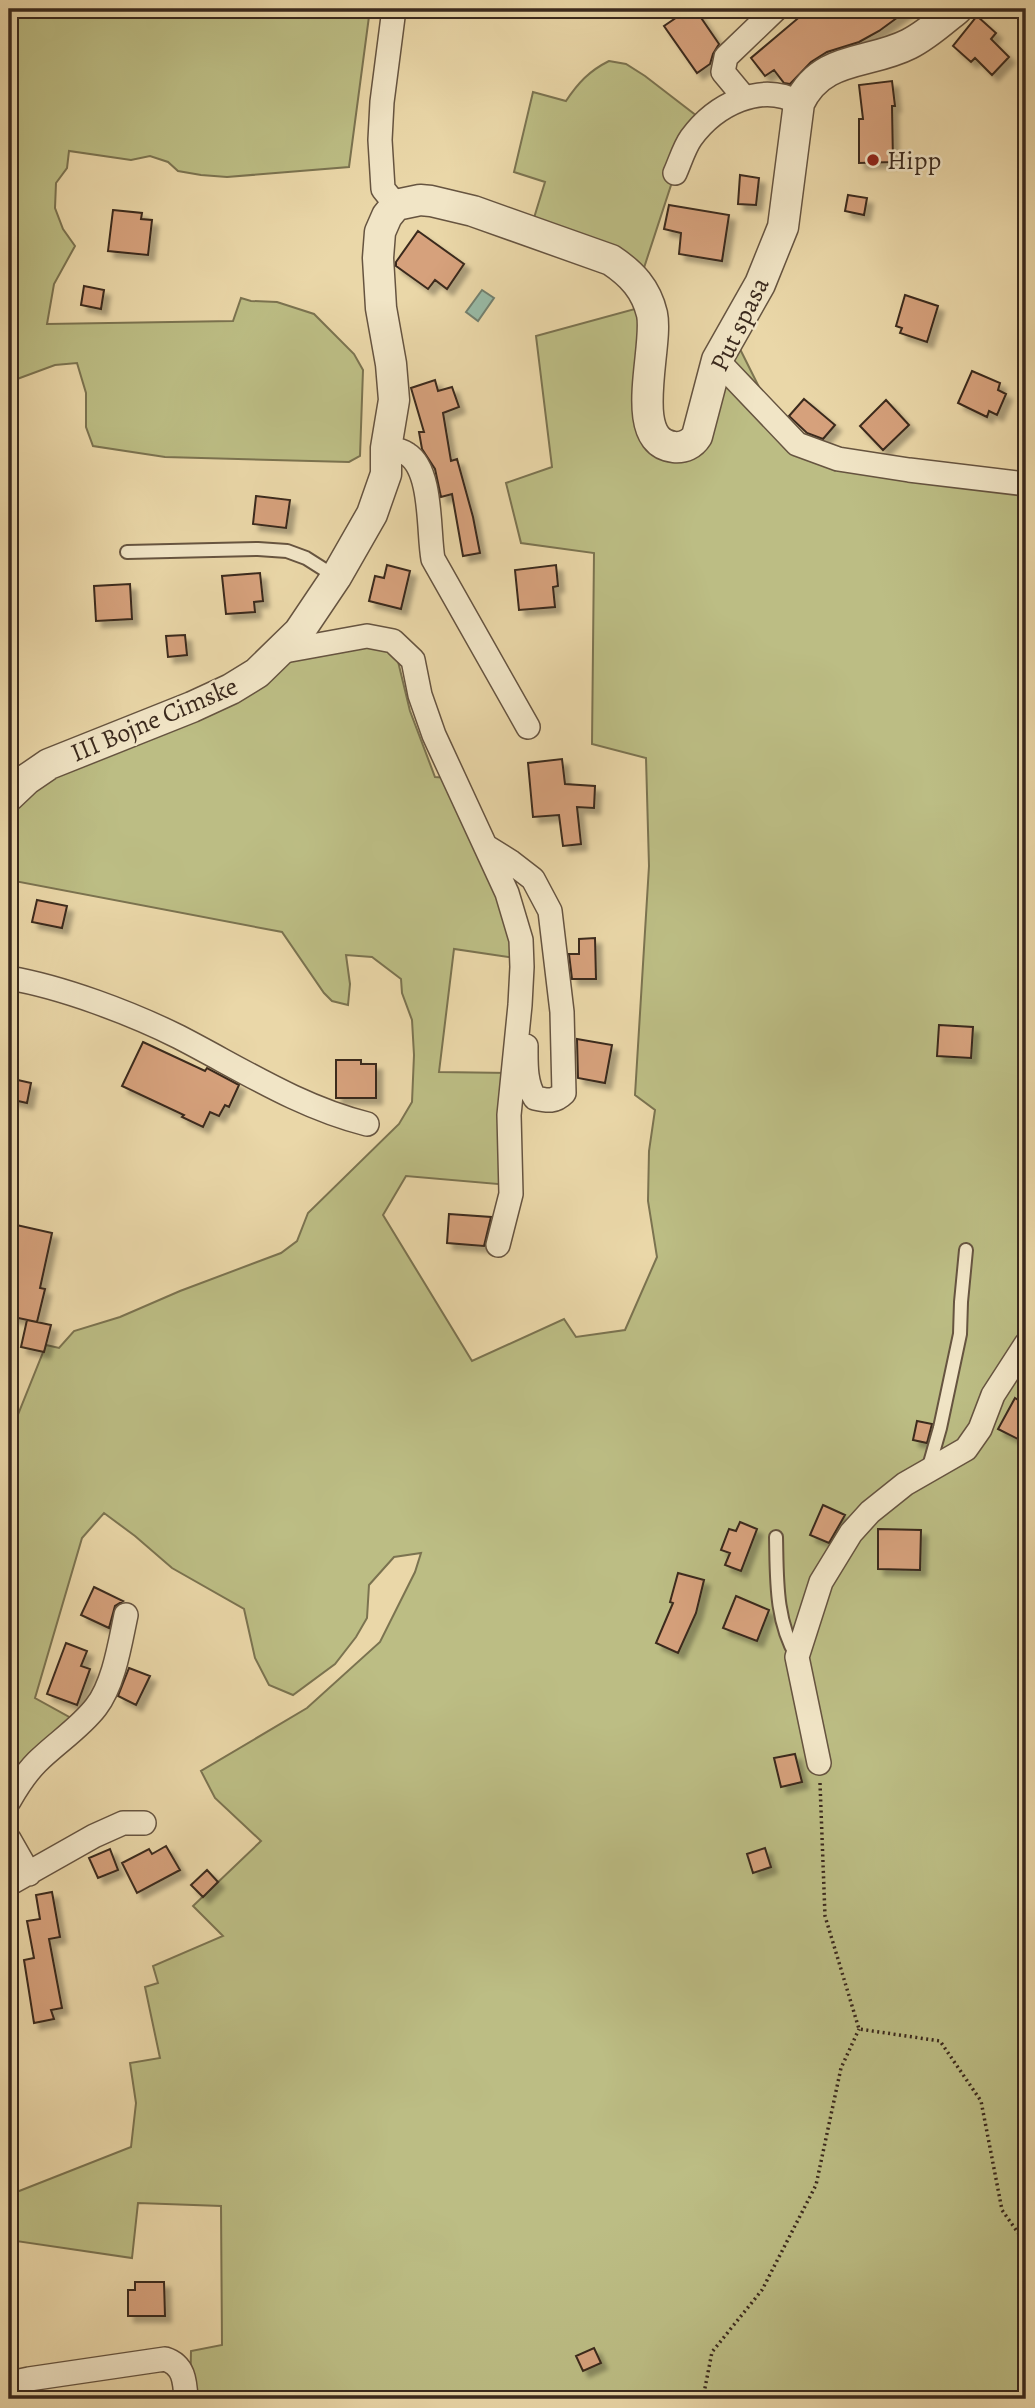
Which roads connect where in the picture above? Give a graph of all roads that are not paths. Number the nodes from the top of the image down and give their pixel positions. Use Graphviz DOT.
graph roads {
  1 [pos="394,9"];
  2 [pos="776,9"];
  3 [pos="957,9"];
  4 [pos="743,96"];
  5 [pos="799,103"];
  6 [pos="675,173"];
  7 [pos="396,205"];
  8 [pos="717,360"];
  9 [pos="386,448"];
  10 [pos="1026,484"];
  11 [pos="127,552"];
  12 [pos="336,577"];
  13 [pos="278,652"];
  14 [pos="528,727"];
  15 [pos="9,796"];
  16 [pos="487,847"];
  17 [pos="9,978"];
  18 [pos="520,1005"];
  19 [pos="367,1124"];
  20 [pos="498,1245"];
  21 [pos="966,1250"];
  22 [pos="1026,1344"];
  23 [pos="927,1474"];
  24 [pos="776,1536"];
  25 [pos="125,1615"];
  26 [pos="797,1657"];
  27 [pos="819,1763"];
  28 [pos="9,1801"];
  29 [pos="144,1823"];
  30 [pos="9,1839"];
  31 [pos="19,1879"];
  32 [pos="9,2386"];
  33 [pos="186,2399"];
  1 -- 7 [label="street"];
  2 -- 4 [label="street"];
  3 -- 5 [label="street, Put spasa"];
  4 -- 5 [label="street"];
  4 -- 6 [label="street"];
  5 -- 8 [label="street, Put spasa"];
  7 -- 8 [label="street, Put spasa"];
  7 -- 9 [label="street, III Bojne Cimske"];
  8 -- 10 [label="street"];
  9 -- 12 [label="street, III Bojne Cimske"];
  9 -- 14 [label="street"];
  11 -- 12 [label="lane"];
  12 -- 13 [label="street, III Bojne Cimske"];
  13 -- 15 [label="street, III Bojne Cimske"];
  13 -- 16 [label="street"];
  16 -- 18 [label="street"];
  16 -- 18 [label="street"];
  17 -- 19 [label="street"];
  18 -- 20 [label="street"];
  21 -- 23 [label="lane"];
  22 -- 23 [label="street"];
  23 -- 26 [label="street"];
  24 -- 26 [label="lane"];
  25 -- 28 [label="street"];
  26 -- 27 [label="street"];
  29 -- 31 [label="street"];
  30 -- 31 [label="street"];
  32 -- 33 [label="street"];
}
